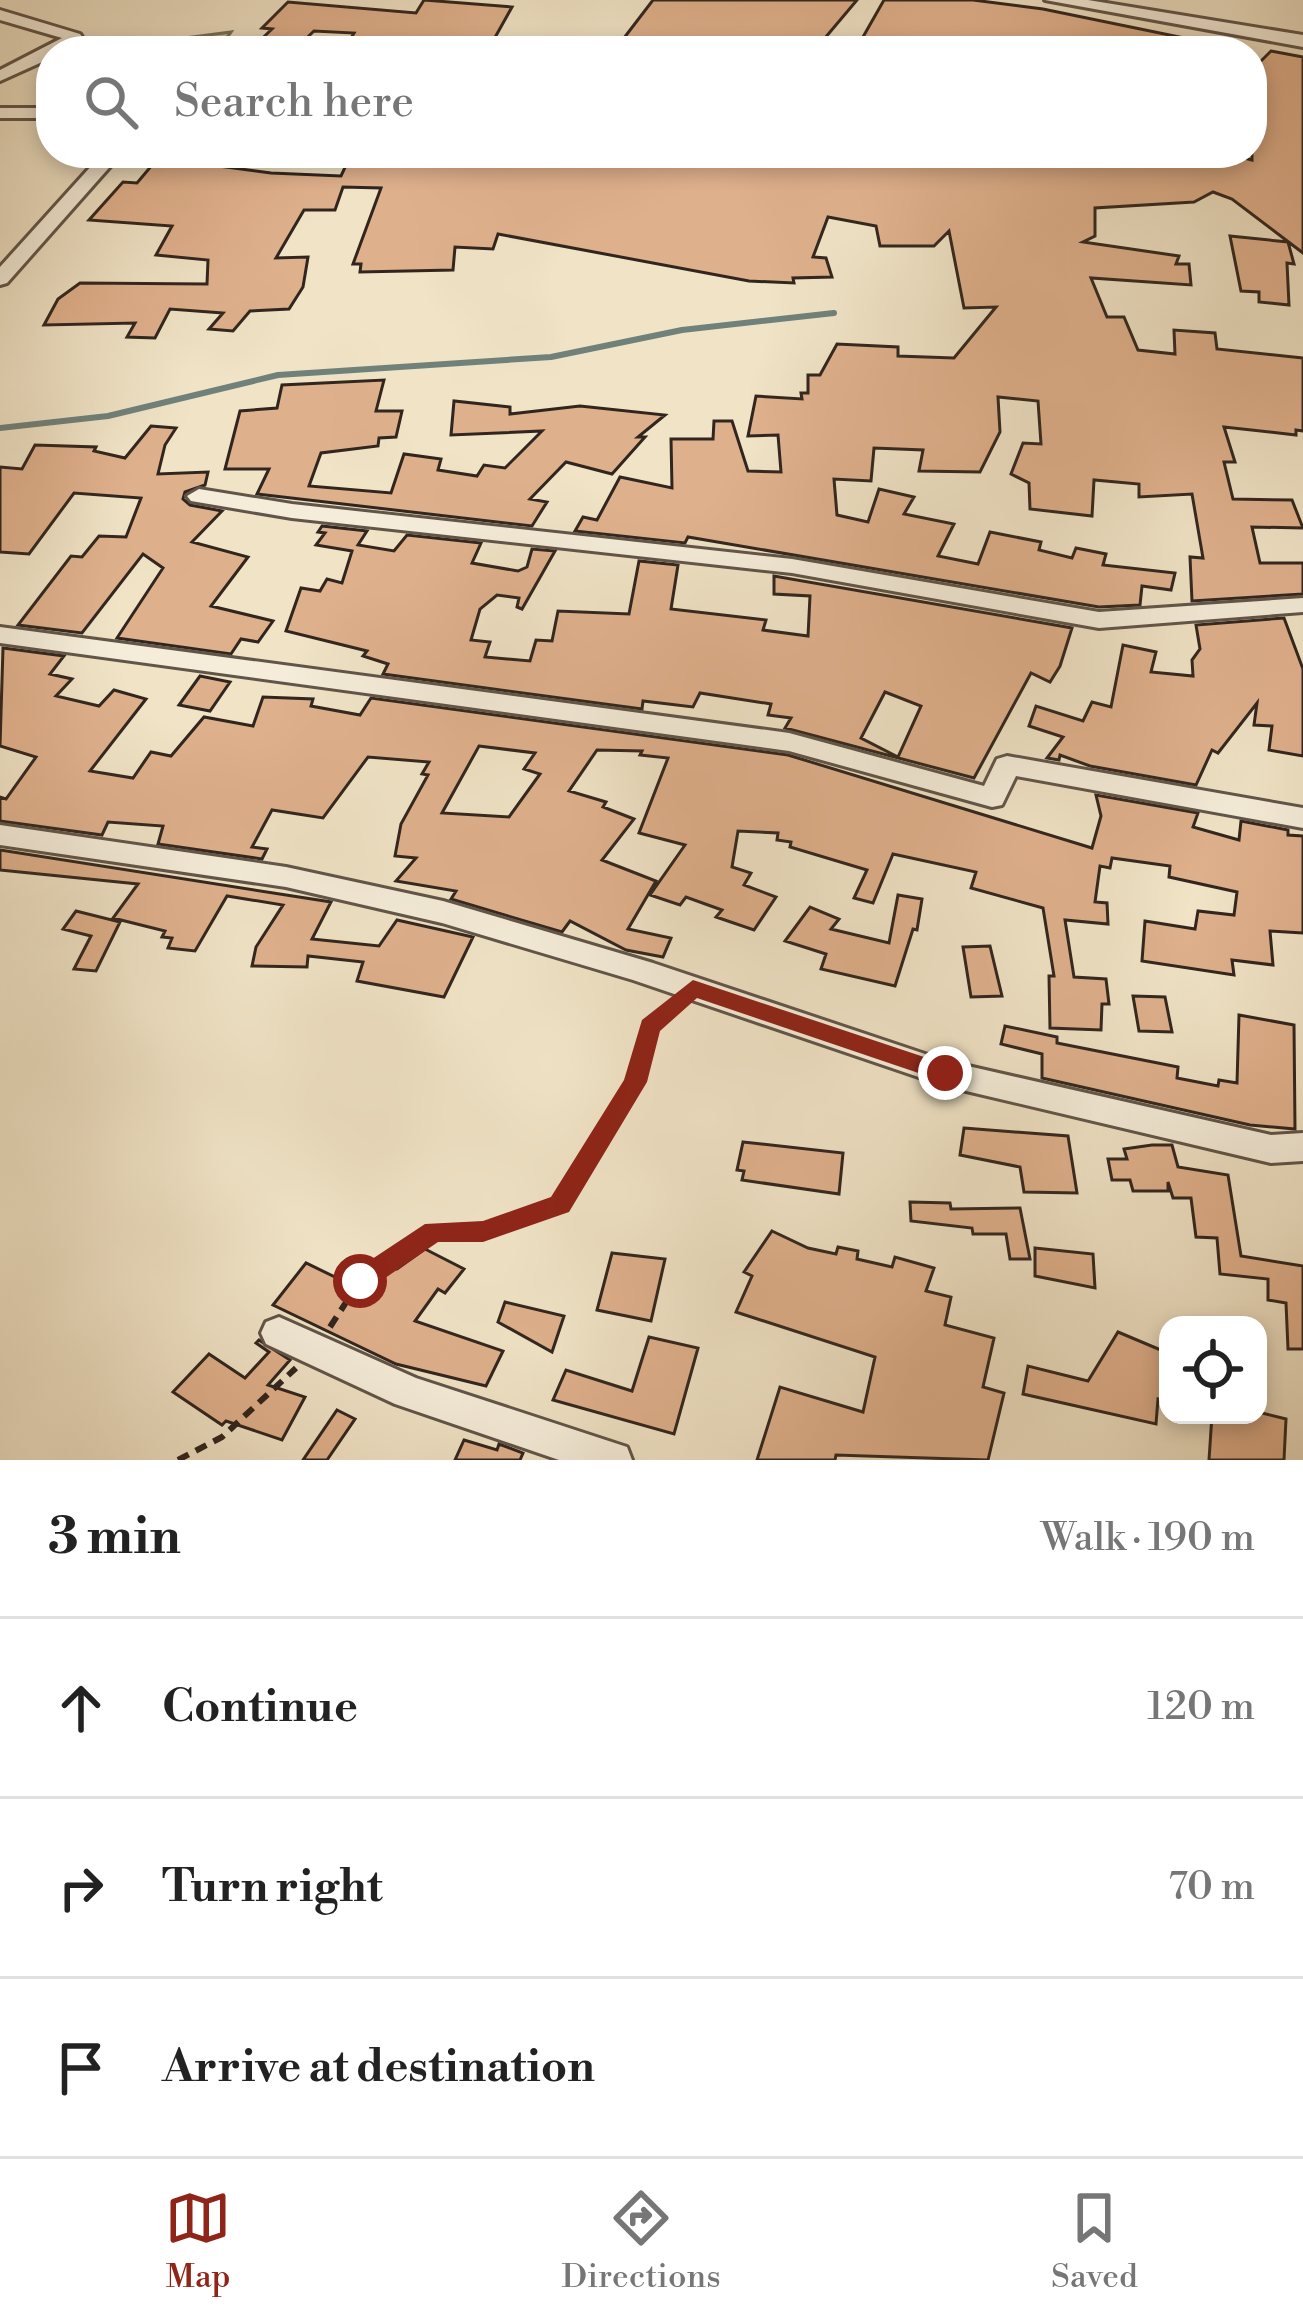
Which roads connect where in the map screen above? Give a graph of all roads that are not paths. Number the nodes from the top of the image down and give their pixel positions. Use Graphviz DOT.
graph roads {
  1 [pos="1054,0"];
  2 [pos="0,15"];
  3 [pos="71,36"];
  4 [pos="1303,41"];
  5 [pos="36,59"];
  6 [pos="0,76"];
  7 [pos="0,113"];
  8 [pos="36,113"];
  9 [pos="100,168"];
  10 [pos="0,279"];
  11 [pos="199,496"];
  12 [pos="1303,605"];
  13 [pos="0,635"];
  14 [pos="1303,818"];
  15 [pos="0,836"];
  16 [pos="1303,1148"];
  17 [pos="279,1333"];
  18 [pos="614,1460"];
  1 -- 4 [label="street"];
  2 -- 3 [label="street"];
  5 -- 6 [label="street"];
  7 -- 8 [label="street"];
  9 -- 10 [label="street"];
  11 -- 12 [label="street"];
  13 -- 14 [label="street"];
  15 -- 16 [label="street"];
  17 -- 18 [label="street"];
}
